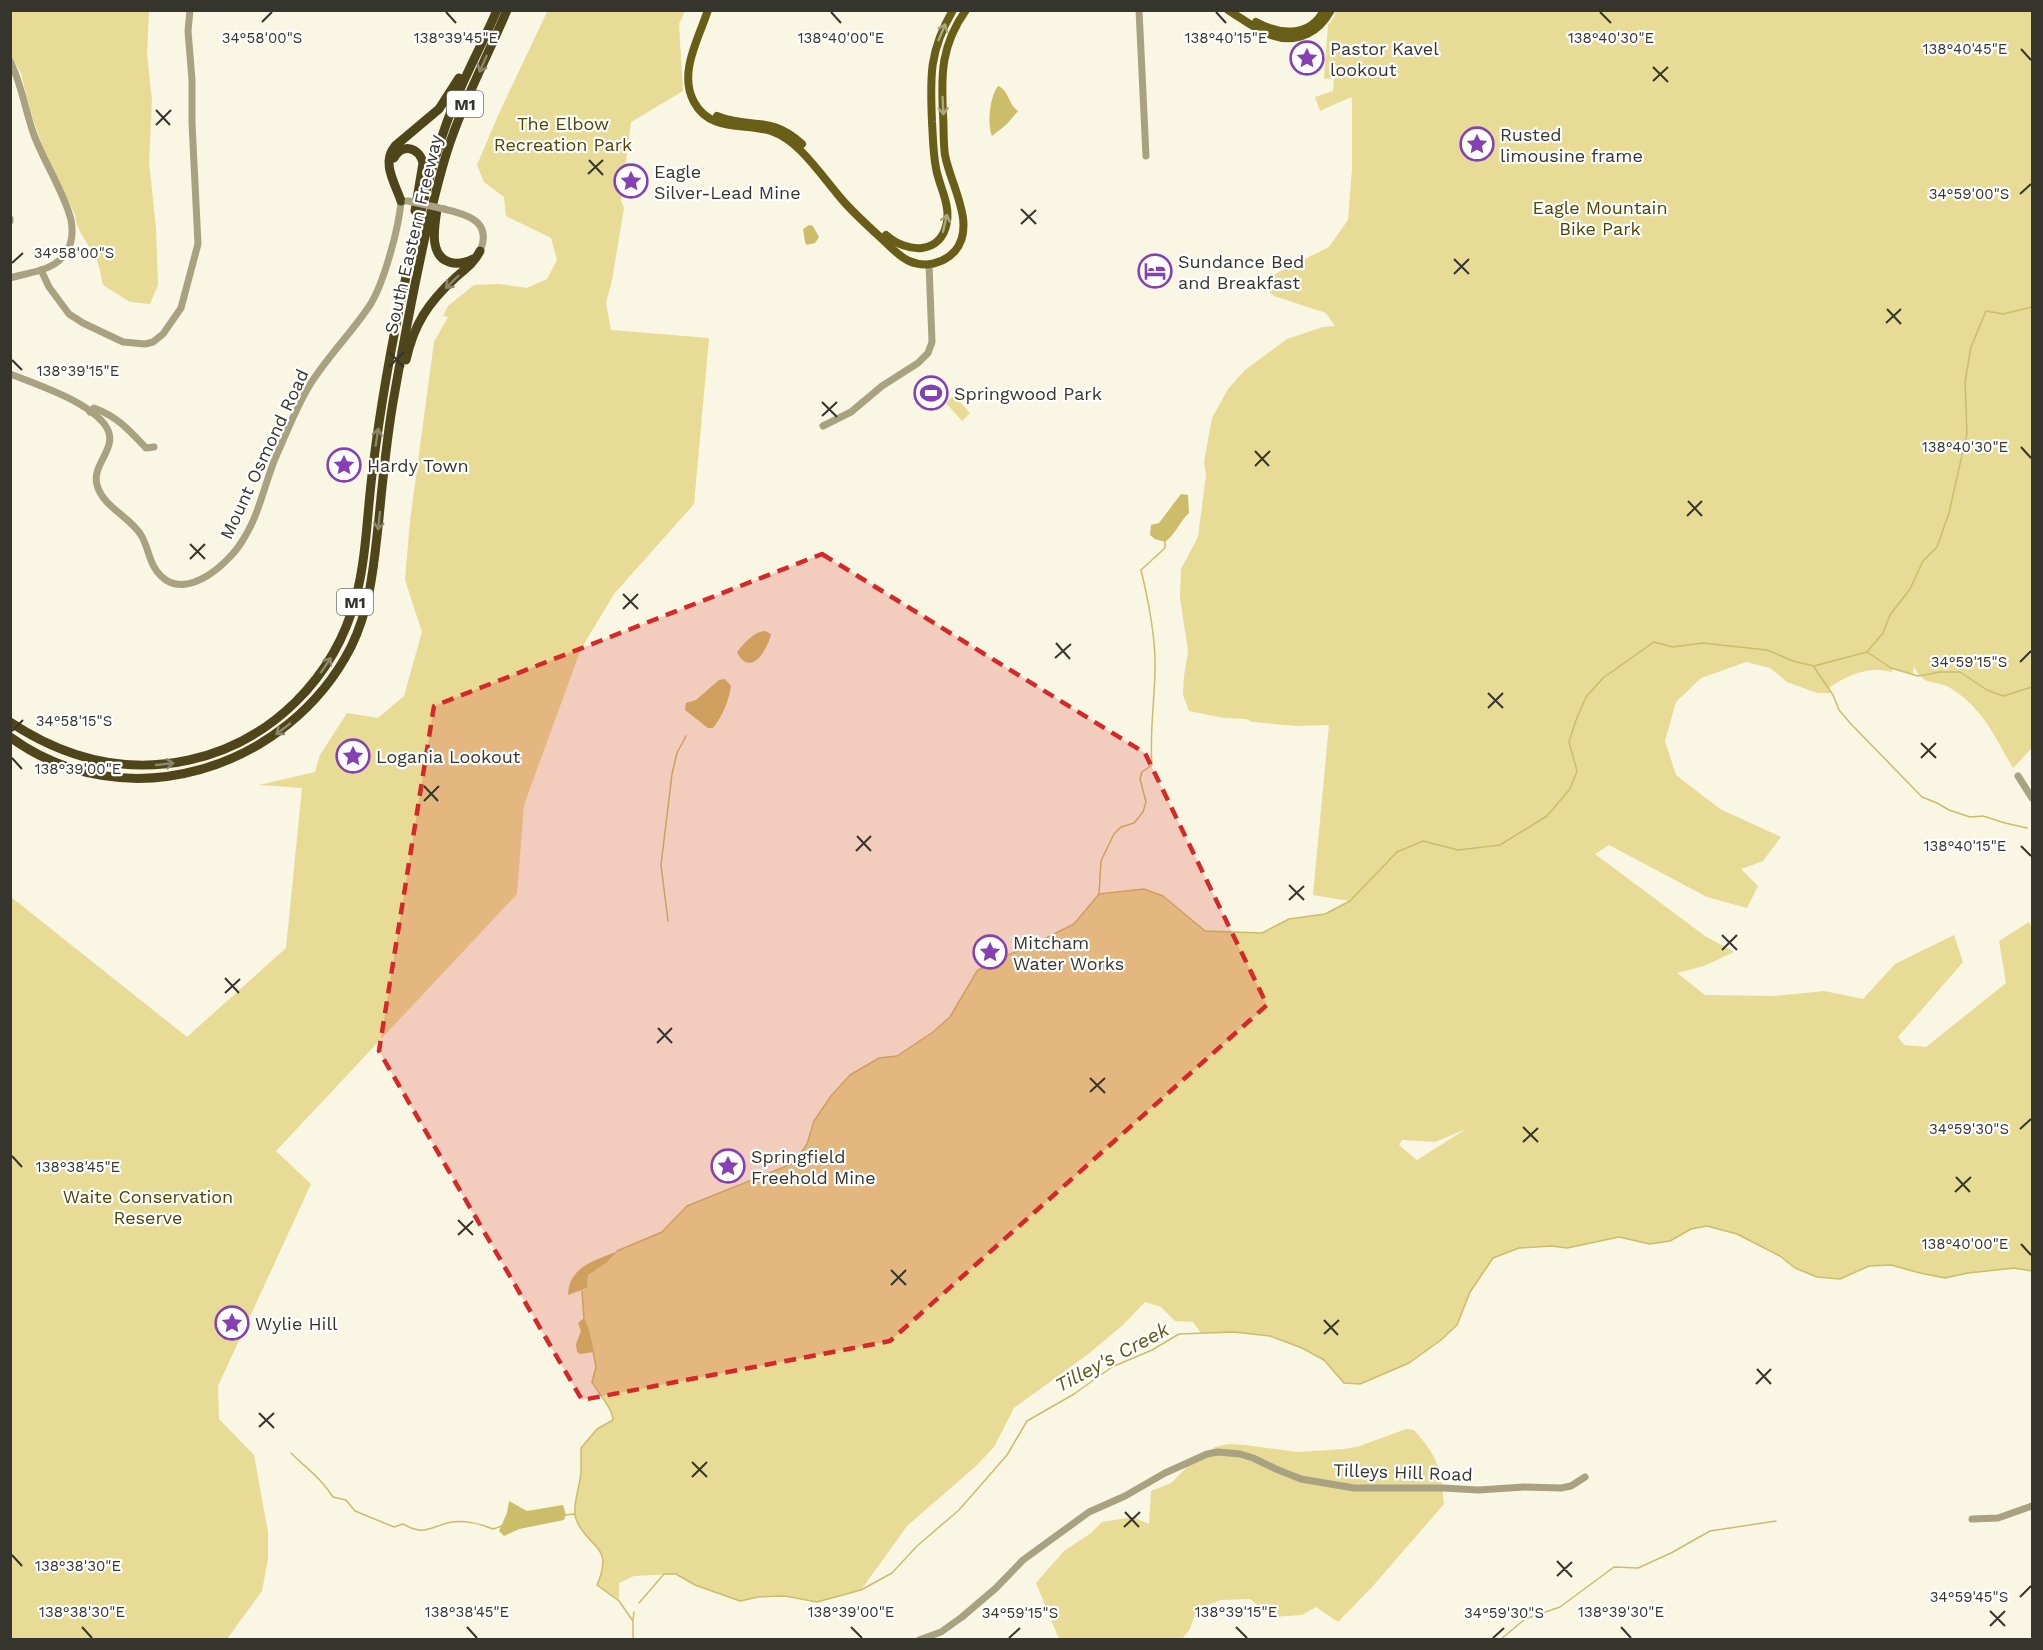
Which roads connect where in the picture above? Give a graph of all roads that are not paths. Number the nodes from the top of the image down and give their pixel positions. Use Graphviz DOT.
graph roads {
  1 [pos="190,10"];
  2 [pos="495,10"];
  3 [pos="507,10"];
  4 [pos="708,10"];
  5 [pos="714,10"];
  6 [pos="953,10"];
  7 [pos="966,10"];
  8 [pos="1139,10"];
  9 [pos="1228,10"];
  10 [pos="1238,10"];
  11 [pos="1324,10"];
  12 [pos="1330,10"];
  13 [pos="10,61"];
  14 [pos="466,102"];
  15 [pos="1146,156"];
  16 [pos="405,201"];
  17 [pos="927,247"];
  18 [pos="913,249"];
  19 [pos="480,251"];
  20 [pos="929,264"];
  21 [pos="41,270"];
  22 [pos="407,273"];
  23 [pos="10,278"];
  24 [pos="10,374"];
  25 [pos="90,412"];
  26 [pos="823,426"];
  27 [pos="387,442"];
  28 [pos="154,447"];
  29 [pos="10,722"];
  30 [pos="10,736"];
  31 [pos="2018,776"];
  32 [pos="2032,798"];
  33 [pos="1586,1477"];
  34 [pos="2032,1506"];
  35 [pos="1972,1519"];
  36 [pos="919,1640"];
  1 -- 21 [label="street"];
  2 -- 16 [label="highway"];
  2 -- 22 [label="highway, South Eastern Freeway / M1"];
  3 -- 14 [label="highway, South Eastern Freeway / M1, one-way"];
  4 -- 20 [label="main road"];
  5 -- 18 [label="main road"];
  17 -- 6 [label="main road, one-way"];
  7 -- 20 [label="main road, one-way"];
  8 -- 15 [label="street"];
  9 -- 12 [label="main road"];
  10 -- 11 [label="main road"];
  13 -- 21 [label="street"];
  14 -- 19 [label="highway"];
  14 -- 27 [label="highway, South Eastern Freeway / M1"];
  16 -- 19 [label="street, bridge"];
  16 -- 22 [label="highway"];
  16 -- 25 [label="street, Mount Osmond Road"];
  17 -- 18 [label="main road"];
  17 -- 20 [label="main road"];
  18 -- 20 [label="main road"];
  19 -- 27 [label="highway, one-way"];
  20 -- 26 [label="street"];
  21 -- 23 [label="street"];
  29 -- 22 [label="highway, South Eastern Freeway / M1, one-way"];
  24 -- 25 [label="street, Mount Osmond Road"];
  25 -- 28 [label="street"];
  27 -- 30 [label="highway, South Eastern Freeway / M1, one-way"];
  31 -- 32 [label="street"];
  33 -- 36 [label="street, Tilleys Hill Road"];
  34 -- 35 [label="street"];
}
